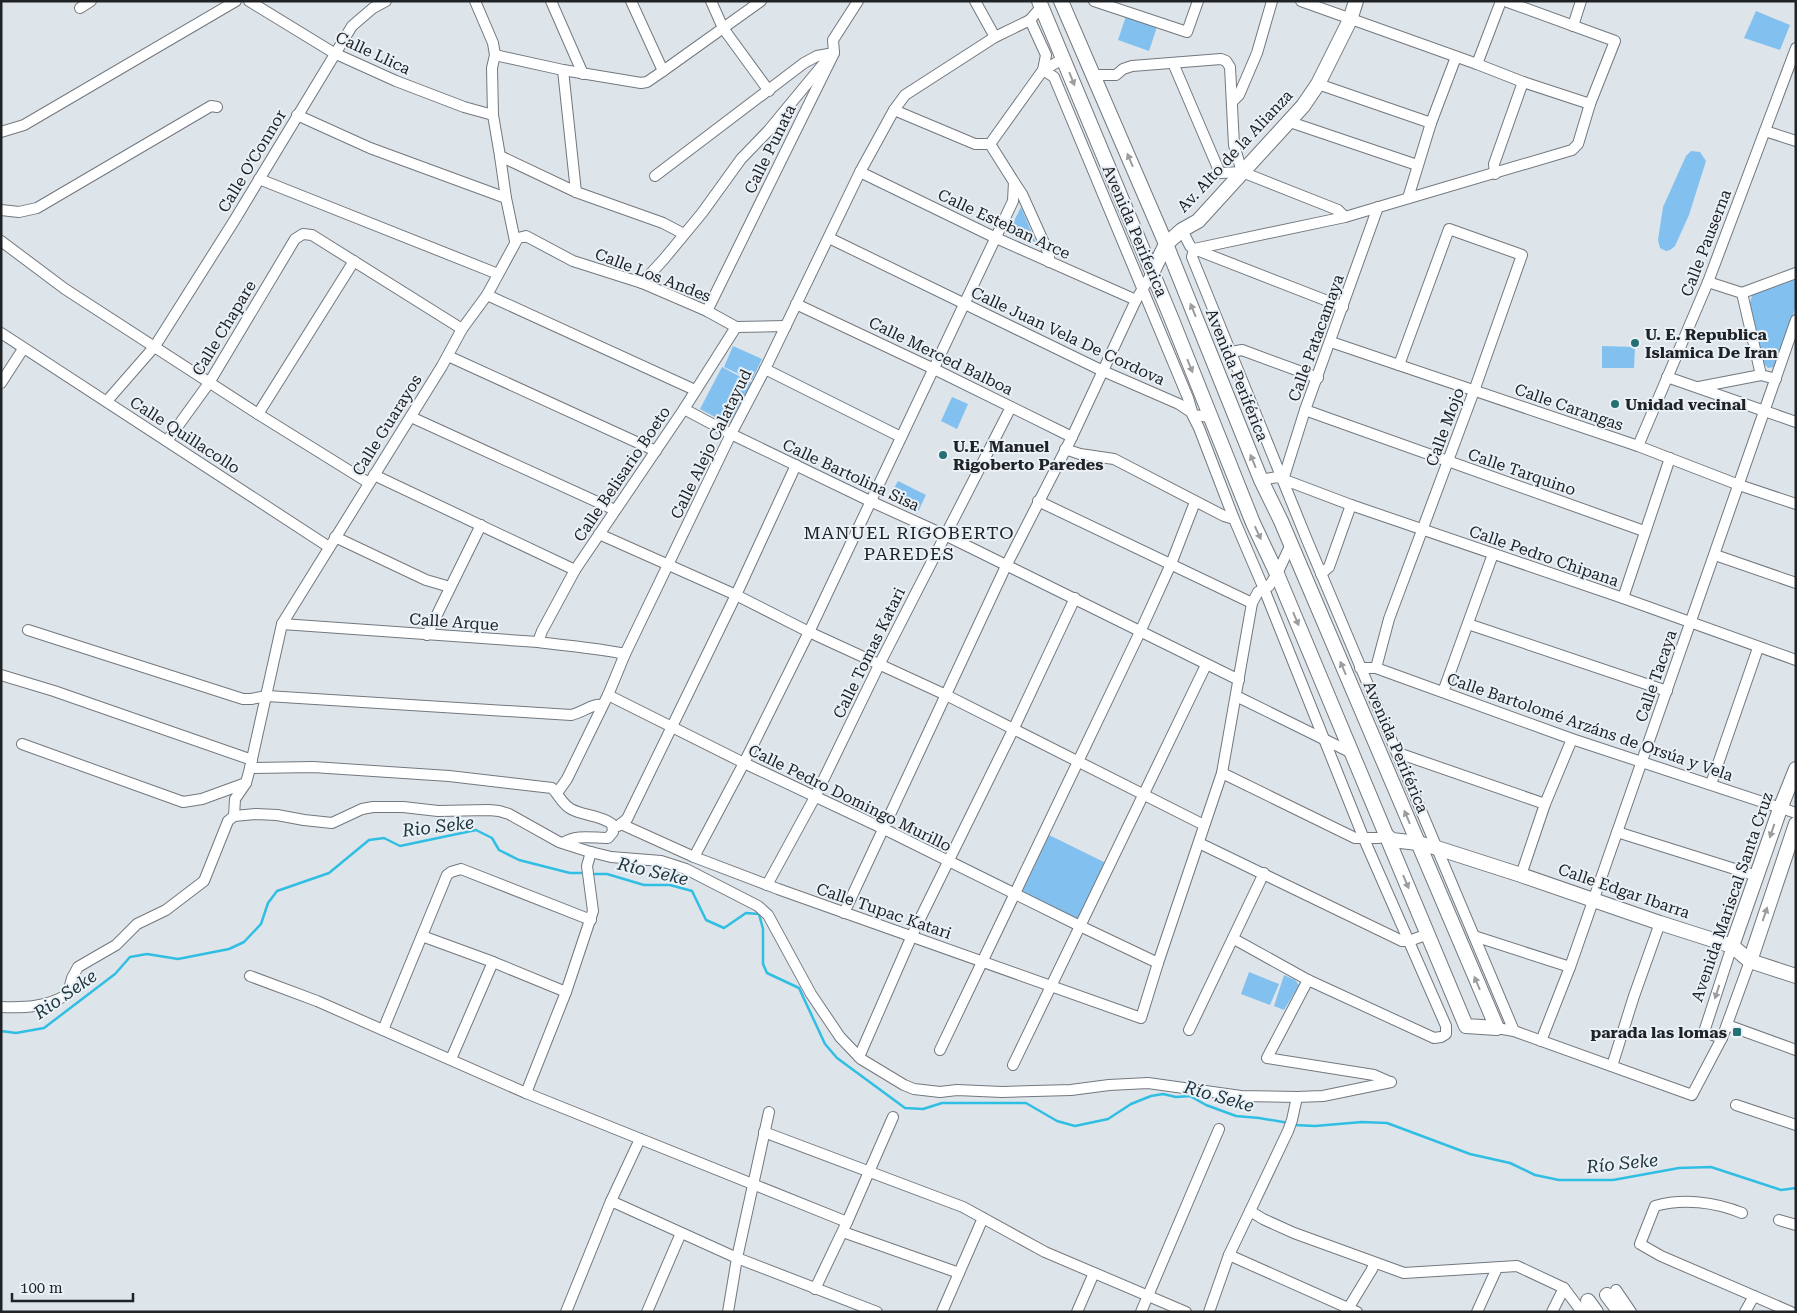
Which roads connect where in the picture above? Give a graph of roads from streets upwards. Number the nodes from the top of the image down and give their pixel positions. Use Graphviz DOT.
graph roads {
  1 [pos="91,1"];
  2 [pos="236,1"];
  3 [pos="249,1"];
  4 [pos="386,1"];
  5 [pos="475,1"];
  6 [pos="551,1"];
  7 [pos="631,1"];
  8 [pos="711,1"];
  9 [pos="761,1"];
  10 [pos="858,1"];
  11 [pos="974,1"];
  12 [pos="1061,1"];
  13 [pos="1094,1"];
  14 [pos="1198,1"];
  15 [pos="1272,1"];
  16 [pos="1301,1"];
  17 [pos="1356,1"];
  18 [pos="1501,1"];
  19 [pos="1505,1"];
  20 [pos="1581,1"];
  21 [pos="1041,4"];
  22 [pos="80,8"];
  23 [pos="1030,20"];
  24 [pos="1350,20"];
  25 [pos="1573,26"];
  26 [pos="723,28"];
  27 [pos="995,37"];
  28 [pos="1796,48"];
  29 [pos="334,54"];
  30 [pos="495,55"];
  31 [pos="832,56"];
  32 [pos="1456,57"];
  33 [pos="1063,59"];
  34 [pos="1174,63"];
  35 [pos="1477,64"];
  36 [pos="1793,64"];
  37 [pos="563,70"];
  38 [pos="1043,70"];
  39 [pos="663,71"];
  40 [pos="584,74"];
  41 [pos="1093,74"];
  42 [pos="1522,82"];
  43 [pos="1318,84"];
  44 [pos="769,91"];
  45 [pos="1232,102"];
  46 [pos="1590,104"];
  47 [pos="217,107"];
  48 [pos="894,110"];
  49 [pos="297,115"];
  50 [pos="493,115"];
  51 [pos="1290,122"];
  52 [pos="1431,123"];
  53 [pos="1765,131"];
  54 [pos="1,132"];
  55 [pos="1796,141"];
  56 [pos="990,144"];
  57 [pos="500,156"];
  58 [pos="1418,165"];
  59 [pos="860,172"];
  60 [pos="1242,172"];
  61 [pos="1495,174"];
  62 [pos="655,176"];
  63 [pos="259,179"];
  64 [pos="1014,182"];
  65 [pos="576,192"];
  66 [pos="506,198"];
  67 [pos="1408,198"];
  68 [pos="1378,207"];
  69 [pos="1,210"];
  70 [pos="1345,217"];
  71 [pos="1182,230"];
  72 [pos="684,234"];
  73 [pos="829,238"];
  74 [pos="996,238"];
  75 [pos="1,241"];
  76 [pos="515,241"];
  77 [pos="1166,244"];
  78 [pos="1194,249"];
  79 [pos="354,261"];
  80 [pos="1049,262"];
  81 [pos="1795,271"];
  82 [pos="1152,273"];
  83 [pos="498,274"];
  84 [pos="1708,282"];
  85 [pos="642,283"];
  86 [pos="1142,289"];
  87 [pos="1742,293"];
  88 [pos="487,294"];
  89 [pos="1136,300"];
  90 [pos="796,304"];
  91 [pos="964,304"];
  92 [pos="1343,308"];
  93 [pos="708,311"];
  94 [pos="1796,320"];
  95 [pos="786,326"];
  96 [pos="736,327"];
  97 [pos="462,329"];
  98 [pos="1,334"];
  99 [pos="1331,342"];
  100 [pos="1792,343"];
  101 [pos="154,346"];
  102 [pos="24,349"];
  103 [pos="1231,352"];
  104 [pos="448,356"];
  105 [pos="1399,365"];
  106 [pos="765,369"];
  107 [pos="934,369"];
  108 [pos="1102,371"];
  109 [pos="1761,375"];
  110 [pos="1667,377"];
  111 [pos="1318,378"];
  112 [pos="1776,379"];
  113 [pos="209,382"];
  114 [pos="1,384"];
  115 [pos="1699,387"];
  116 [pos="695,390"];
  117 [pos="1474,391"];
  118 [pos="107,401"];
  119 [pos="1011,407"];
  120 [pos="684,409"];
  121 [pos="1306,410"];
  122 [pos="1764,411"];
  123 [pos="258,414"];
  124 [pos="1193,416"];
  125 [pos="411,417"];
  126 [pos="1210,417"];
  127 [pos="1796,422"];
  128 [pos="731,434"];
  129 [pos="901,437"];
  130 [pos="1072,437"];
  131 [pos="167,442"];
  132 [pos="1638,446"];
  133 [pos="1065,449"];
  134 [pos="656,451"];
  135 [pos="1670,458"];
  136 [pos="1448,462"];
  137 [pos="796,465"];
  138 [pos="371,479"];
  139 [pos="1261,480"];
  140 [pos="1283,480"];
  141 [pos="1739,485"];
  142 [pos="870,501"];
  143 [pos="1038,501"];
  144 [pos="1195,502"];
  145 [pos="1796,504"];
  146 [pos="1351,505"];
  147 [pos="615,510"];
  148 [pos="1234,519"];
  149 [pos="481,525"];
  150 [pos="1423,530"];
  151 [pos="1644,531"];
  152 [pos="599,534"];
  153 [pos="945,535"];
  154 [pos="335,537"];
  155 [pos="1291,544"];
  156 [pos="329,547"];
  157 [pos="1493,554"];
  158 [pos="1715,555"];
  159 [pos="669,564"];
  160 [pos="1171,564"];
  161 [pos="1006,566"];
  162 [pos="575,570"];
  163 [pos="1277,574"];
  164 [pos="1321,574"];
  165 [pos="1796,583"];
  166 [pos="450,587"];
  167 [pos="1264,589"];
  168 [pos="736,595"];
  169 [pos="1074,598"];
  170 [pos="1622,598"];
  171 [pos="1252,603"];
  172 [pos="1691,623"];
  173 [pos="282,624"];
  174 [pos="1468,624"];
  175 [pos="28,630"];
  176 [pos="809,632"];
  177 [pos="1140,632"];
  178 [pos="427,635"];
  179 [pos="538,642"];
  180 [pos="1758,648"];
  181 [pos="625,654"];
  182 [pos="1796,660"];
  183 [pos="879,665"];
  184 [pos="1206,665"];
  185 [pos="1360,668"];
  186 [pos="1376,668"];
  187 [pos="1,675"];
  188 [pos="1239,680"];
  189 [pos="1667,691"];
  190 [pos="1443,692"];
  191 [pos="608,694"];
  192 [pos="946,695"];
  193 [pos="267,696"];
  194 [pos="1236,696"];
  195 [pos="602,706"];
  196 [pos="673,727"];
  197 [pos="1013,730"];
  198 [pos="1572,739"];
  199 [pos="1325,740"];
  200 [pos="22,744"];
  201 [pos="1352,753"];
  202 [pos="1398,753"];
  203 [pos="1642,762"];
  204 [pos="744,763"];
  205 [pos="1078,763"];
  206 [pos="251,764"];
  207 [pos="1796,769"];
  208 [pos="1222,773"];
  209 [pos="246,783"];
  210 [pos="1711,784"];
  211 [pos="557,793"];
  212 [pos="1144,795"];
  213 [pos="815,797"];
  214 [pos="1545,804"];
  215 [pos="1780,809"];
  216 [pos="1796,813"];
  217 [pos="234,816"];
  218 [pos="1796,824"];
  219 [pos="1204,825"];
  220 [pos="617,826"];
  221 [pos="882,828"];
  222 [pos="1617,832"];
  223 [pos="1387,836"];
  224 [pos="1364,839"];
  225 [pos="563,843"];
  226 [pos="1199,843"];
  227 [pos="1418,843"];
  228 [pos="1437,848"];
  229 [pos="591,852"];
  230 [pos="694,857"];
  231 [pos="948,862"];
  232 [pos="1264,873"];
  233 [pos="1521,875"];
  234 [pos="1757,876"];
  235 [pos="766,885"];
  236 [pos="1015,893"];
  237 [pos="1594,900"];
  238 [pos="844,913"];
  239 [pos="591,920"];
  240 [pos="1660,923"];
  241 [pos="1080,926"];
  242 [pos="1428,934"];
  243 [pos="422,936"];
  244 [pos="1474,936"];
  245 [pos="912,937"];
  246 [pos="1234,939"];
  247 [pos="1409,941"];
  248 [pos="1732,946"];
  249 [pos="1750,961"];
  250 [pos="493,962"];
  251 [pos="982,962"];
  252 [pos="1158,963"];
  253 [pos="1570,967"];
  254 [pos="250,976"];
  255 [pos="1796,976"];
  256 [pos="1308,980"];
  257 [pos="1050,986"];
  258 [pos="566,992"];
  259 [pos="1,1007"];
  260 [pos="1727,1025"];
  261 [pos="1496,1028"];
  262 [pos="383,1030"];
  263 [pos="1189,1030"];
  264 [pos="1514,1031"];
  265 [pos="1722,1038"];
  266 [pos="1541,1041"];
  267 [pos="940,1050"];
  268 [pos="1796,1050"];
  269 [pos="859,1057"];
  270 [pos="452,1059"];
  271 [pos="1013,1065"];
  272 [pos="1612,1066"];
  273 [pos="526,1093"];
  274 [pos="1297,1097"];
  275 [pos="1736,1105"];
  276 [pos="768,1112"];
  277 [pos="893,1117"];
  278 [pos="1796,1125"];
  279 [pos="1219,1129"];
  280 [pos="764,1132"];
  281 [pos="640,1139"];
  282 [pos="870,1173"];
  283 [pos="752,1184"];
  284 [pos="611,1201"];
  285 [pos="1250,1211"];
  286 [pos="1742,1212"];
  287 [pos="983,1218"];
  288 [pos="1779,1220"];
  289 [pos="1796,1225"];
  290 [pos="845,1227"];
  291 [pos="681,1233"];
  292 [pos="1229,1255"];
  293 [pos="737,1258"];
  294 [pos="1374,1263"];
  295 [pos="1497,1268"];
  296 [pos="959,1273"];
  297 [pos="1094,1273"];
  298 [pos="1564,1288"];
  299 [pos="815,1289"];
  300 [pos="1612,1293"];
  301 [pos="1149,1296"];
  302 [pos="1754,1296"];
  303 [pos="1589,1308"];
  304 [pos="1350,1310"];
  305 [pos="566,1312"];
  306 [pos="647,1312"];
  307 [pos="728,1312"];
  308 [pos="878,1312"];
  309 [pos="942,1312"];
  310 [pos="1077,1312"];
  311 [pos="1141,1312"];
  312 [pos="1186,1312"];
  313 [pos="1209,1312"];
  314 [pos="1477,1312"];
  315 [pos="1552,1312"];
  316 [pos="1620,1312"];
  317 [pos="1631,1312"];
  318 [pos="1745,1312"];
  319 [pos="1790,1312"];
  1 -- 22 [label="street"];
  2 -- 54 [label="street"];
  3 -- 29 [label="street, Calle Llica"];
  4 -- 29 [label="street, Calle O'Connor"];
  5 -- 30 [label="street"];
  6 -- 40 [label="street"];
  7 -- 39 [label="street"];
  8 -- 26 [label="street"];
  9 -- 26 [label="street"];
  10 -- 31 [label="street, Calle Punata"];
  11 -- 27 [label="street"];
  12 -- 41 [label="street, Avenida Periférica"];
  13 -- 14 [label="street"];
  15 -- 45 [label="street"];
  16 -- 24 [label="street"];
  17 -- 24 [label="street, Av. Alto de la Alianza"];
  18 -- 35 [label="street"];
  19 -- 25 [label="street"];
  20 -- 25 [label="street"];
  21 -- 23 [label="street"];
  21 -- 33 [label="street"];
  23 -- 27 [label="street, Calle Alejo Calatayud"];
  23 -- 38 [label="street"];
  24 -- 32 [label="street"];
  24 -- 43 [label="street, Av. Alto de la Alianza"];
  25 -- 46 [label="street"];
  26 -- 39 [label="street"];
  26 -- 44 [label="street"];
  27 -- 48 [label="street, Calle Alejo Calatayud"];
  28 -- 36 [label="street, Calle Pauserna"];
  29 -- 49 [label="street, Calle O'Connor"];
  29 -- 50 [label="street, Calle Llica"];
  30 -- 37 [label="street"];
  30 -- 50 [label="street"];
  31 -- 44 [label="street"];
  31 -- 72 [label="street"];
  31 -- 93 [label="street, Calle Punata"];
  32 -- 35 [label="street"];
  32 -- 52 [label="street"];
  33 -- 38 [label="street"];
  33 -- 82 [label="street, one-way"];
  34 -- 41 [label="street"];
  34 -- 45 [label="street"];
  34 -- 60 [label="street"];
  35 -- 42 [label="street"];
  36 -- 53 [label="street, Calle Pauserna"];
  37 -- 40 [label="street"];
  37 -- 65 [label="street"];
  38 -- 56 [label="street"];
  38 -- 86 [label="street, Avenida Periferica"];
  39 -- 40 [label="street"];
  77 -- 41 [label="street, Avenida Periférica, one-way"];
  42 -- 46 [label="street"];
  42 -- 61 [label="street"];
  43 -- 51 [label="street, Av. Alto de la Alianza"];
  43 -- 52 [label="street"];
  44 -- 62 [label="street"];
  45 -- 60 [label="street"];
  46 -- 61 [label="street"];
  47 -- 69 [label="street"];
  48 -- 56 [label="street"];
  48 -- 59 [label="street, Calle Alejo Calatayud"];
  49 -- 63 [label="street, Calle O'Connor"];
  49 -- 66 [label="street"];
  50 -- 57 [label="street"];
  51 -- 58 [label="street"];
  51 -- 60 [label="street, Av. Alto de la Alianza"];
  52 -- 58 [label="street"];
  53 -- 55 [label="street"];
  53 -- 84 [label="street, Calle Pauserna"];
  56 -- 64 [label="street"];
  57 -- 65 [label="street"];
  57 -- 66 [label="street"];
  58 -- 67 [label="street"];
  59 -- 73 [label="street, Calle Alejo Calatayud"];
  59 -- 74 [label="street, Calle Esteban Arce"];
  60 -- 70 [label="street"];
  60 -- 71 [label="street, Av. Alto de la Alianza"];
  61 -- 67 [label="street"];
  63 -- 83 [label="street"];
  63 -- 101 [label="street, Calle O'Connor"];
  64 -- 74 [label="street"];
  64 -- 80 [label="street"];
  65 -- 72 [label="street"];
  66 -- 76 [label="street"];
  67 -- 68 [label="street"];
  68 -- 70 [label="street"];
  68 -- 92 [label="street, Calle Patacamaya"];
  70 -- 78 [label="street"];
  71 -- 77 [label="street, Av. Alto de la Alianza"];
  71 -- 78 [label="street"];
  72 -- 85 [label="street"];
  73 -- 90 [label="street, Calle Alejo Calatayud"];
  73 -- 91 [label="street, Calle Juan Vela De Cordova"];
  74 -- 80 [label="street, Calle Esteban Arce"];
  74 -- 91 [label="street"];
  75 -- 101 [label="street"];
  76 -- 83 [label="street, Calle Guarayos"];
  76 -- 85 [label="street, Calle Los Andes"];
  77 -- 82 [label="street, Av. Alto de la Alianza"];
  139 -- 77 [label="street, Avenida Periférica, one-way"];
  78 -- 92 [label="street"];
  78 -- 103 [label="street"];
  79 -- 97 [label="street"];
  79 -- 113 [label="street, Calle Chapare"];
  79 -- 123 [label="street"];
  80 -- 89 [label="street, Calle Esteban Arce"];
  81 -- 87 [label="street"];
  82 -- 86 [label="street"];
  82 -- 126 [label="street, one-way"];
  83 -- 88 [label="street, Calle Guarayos"];
  84 -- 87 [label="street"];
  84 -- 110 [label="street, Calle Pauserna"];
  85 -- 93 [label="street, Calle Los Andes"];
  86 -- 89 [label="street"];
  86 -- 124 [label="street, Avenida Periferica"];
  87 -- 109 [label="street"];
  88 -- 97 [label="street, Calle Guarayos"];
  88 -- 116 [label="street"];
  89 -- 108 [label="street"];
  90 -- 95 [label="street, Calle Alejo Calatayud"];
  90 -- 107 [label="street, Calle Merced Balboa"];
  91 -- 107 [label="street"];
  91 -- 108 [label="street, Calle Juan Vela De Cordova"];
  92 -- 99 [label="street, Calle Patacamaya"];
  93 -- 96 [label="street, Calle Los Andes"];
  94 -- 100 [label="street, Calle Tacaya"];
  95 -- 96 [label="street"];
  95 -- 106 [label="street, Calle Alejo Calatayud"];
  96 -- 116 [label="street, Calle Belisario Boeto"];
  97 -- 104 [label="street, Calle Guarayos"];
  98 -- 102 [label="street, Calle Quillacollo"];
  99 -- 105 [label="street, Calle Carangas"];
  99 -- 111 [label="street, Calle Patacamaya"];
  100 -- 112 [label="street, Calle Tacaya"];
  101 -- 113 [label="street"];
  101 -- 118 [label="street, Calle O'Connor"];
  102 -- 114 [label="street"];
  102 -- 118 [label="street, Calle Quillacollo"];
  103 -- 111 [label="street"];
  103 -- 140 [label="street"];
  104 -- 125 [label="street, Calle Guarayos"];
  104 -- 134 [label="street"];
  105 -- 117 [label="street, Calle Carangas"];
  105 -- 117 [label="street, Calle Mojo"];
  106 -- 128 [label="street, Calle Alejo Calatayud"];
  106 -- 129 [label="street"];
  107 -- 119 [label="street, Calle Merced Balboa"];
  107 -- 129 [label="street"];
  108 -- 124 [label="street, Calle Juan Vela De Cordova"];
  108 -- 130 [label="street"];
  109 -- 112 [label="street"];
  109 -- 115 [label="street"];
  110 -- 115 [label="street"];
  110 -- 132 [label="street, Calle Pauserna"];
  111 -- 121 [label="street, Calle Patacamaya"];
  112 -- 122 [label="street, Calle Tacaya"];
  113 -- 123 [label="street"];
  113 -- 131 [label="street, Calle Chapare"];
  115 -- 122 [label="street"];
  116 -- 120 [label="street, Calle Belisario Boeto"];
  117 -- 132 [label="street, Calle Carangas"];
  117 -- 136 [label="street, Calle Mojo"];
  118 -- 131 [label="street, Calle Quillacollo"];
  119 -- 130 [label="street, Calle Merced Balboa"];
  119 -- 153 [label="street, Calle Tomas Katari"];
  120 -- 128 [label="street, Calle Bartolina Sisa"];
  120 -- 134 [label="street, Calle Belisario Boeto"];
  121 -- 136 [label="street, Calle Tarquino"];
  121 -- 140 [label="street, Calle Patacamaya"];
  122 -- 127 [label="street"];
  122 -- 141 [label="street, Calle Tacaya"];
  123 -- 138 [label="street"];
  124 -- 126 [label="street"];
  124 -- 148 [label="street"];
  125 -- 138 [label="street, Calle Guarayos"];
  125 -- 147 [label="street"];
  126 -- 163 [label="street, one-way"];
  128 -- 137 [label="street, Calle Bartolina Sisa"];
  128 -- 159 [label="street, Calle Alejo Calatayud"];
  129 -- 142 [label="street"];
  130 -- 133 [label="street"];
  131 -- 156 [label="street, Calle Quillacollo"];
  132 -- 135 [label="street, Calle Carangas"];
  133 -- 143 [label="street"];
  133 -- 144 [label="street"];
  134 -- 147 [label="street, Calle Belisario Boeto"];
  135 -- 141 [label="street, Calle Carangas"];
  135 -- 151 [label="street"];
  136 -- 150 [label="street, Calle Mojo"];
  136 -- 151 [label="street, Calle Tarquino"];
  137 -- 142 [label="street, Calle Bartolina Sisa"];
  137 -- 168 [label="street"];
  138 -- 149 [label="street"];
  138 -- 154 [label="street, Calle Guarayos"];
  139 -- 140 [label="street"];
  139 -- 155 [label="street, Avenida Periférica"];
  140 -- 146 [label="street, Calle Pedro Chipana"];
  140 -- 164 [label="street"];
  141 -- 145 [label="street, Calle Carangas"];
  141 -- 158 [label="street, Calle Tacaya"];
  142 -- 153 [label="street, Calle Bartolina Sisa"];
  142 -- 176 [label="street"];
  143 -- 160 [label="street"];
  143 -- 161 [label="street"];
  144 -- 148 [label="street"];
  144 -- 160 [label="street"];
  146 -- 150 [label="street, Calle Pedro Chipana"];
  146 -- 164 [label="street"];
  147 -- 152 [label="street, Calle Belisario Boeto"];
  148 -- 167 [label="street"];
  149 -- 162 [label="street"];
  149 -- 166 [label="street"];
  150 -- 157 [label="street, Calle Pedro Chipana"];
  150 -- 186 [label="street, Calle Mojo"];
  151 -- 170 [label="street"];
  152 -- 159 [label="street"];
  152 -- 162 [label="street, Calle Belisario Boeto"];
  153 -- 161 [label="street, Calle Bartolina Sisa"];
  153 -- 183 [label="street, Calle Tomas Katari"];
  154 -- 156 [label="street, Calle Guarayos"];
  154 -- 166 [label="street"];
  155 -- 163 [label="street"];
  227 -- 155 [label="street, Avenida Periférica, one-way"];
  156 -- 173 [label="street, Calle Guarayos"];
  157 -- 170 [label="street, Calle Pedro Chipana"];
  157 -- 174 [label="street"];
  158 -- 165 [label="street"];
  158 -- 172 [label="street, Calle Tacaya"];
  159 -- 168 [label="street"];
  159 -- 181 [label="street, Calle Alejo Calatayud"];
  160 -- 171 [label="street"];
  160 -- 177 [label="street"];
  161 -- 169 [label="street, Calle Bartolina Sisa"];
  161 -- 192 [label="street"];
  162 -- 179 [label="street, Calle Belisario Boeto"];
  163 -- 167 [label="street"];
  163 -- 201 [label="street, one-way"];
  164 -- 185 [label="street"];
  166 -- 178 [label="street"];
  167 -- 171 [label="street"];
  167 -- 199 [label="street"];
  168 -- 176 [label="street"];
  168 -- 196 [label="street"];
  169 -- 177 [label="street, Calle Bartolina Sisa"];
  169 -- 197 [label="street"];
  170 -- 172 [label="street, Calle Pedro Chipana"];
  171 -- 188 [label="street"];
  172 -- 180 [label="street, Calle Pedro Chipana"];
  172 -- 189 [label="street, Calle Tacaya"];
  173 -- 178 [label="street, Calle Arque"];
  173 -- 193 [label="street, Calle Guarayos"];
  174 -- 189 [label="street"];
  174 -- 190 [label="street"];
  175 -- 193 [label="street"];
  176 -- 183 [label="street"];
  176 -- 204 [label="street"];
  177 -- 184 [label="street, Calle Bartolina Sisa"];
  177 -- 205 [label="street"];
  178 -- 179 [label="street, Calle Arque"];
  179 -- 181 [label="street, Calle Arque"];
  180 -- 182 [label="street, Calle Pedro Chipana"];
  180 -- 210 [label="street"];
  181 -- 191 [label="street, Calle Alejo Calatayud"];
  183 -- 192 [label="street"];
  183 -- 213 [label="street, Calle Tomas Katari"];
  184 -- 188 [label="street, Calle Bartolina Sisa"];
  184 -- 212 [label="street"];
  185 -- 186 [label="street"];
  185 -- 202 [label="street"];
  186 -- 190 [label="street, Calle Bartolomé Arzáns de Orsúa y Vela"];
  187 -- 206 [label="street"];
  188 -- 194 [label="street"];
  189 -- 203 [label="street, Calle Tacaya"];
  190 -- 198 [label="street, Calle Bartolomé Arzáns de Orsúa y Vela"];
  191 -- 195 [label="street, Calle Alejo Calatayud"];
  191 -- 196 [label="street, Calle Pedro Domingo Murillo"];
  192 -- 197 [label="street"];
  192 -- 221 [label="street"];
  193 -- 195 [label="street"];
  193 -- 206 [label="street, Calle Guarayos"];
  194 -- 199 [label="street"];
  194 -- 208 [label="street"];
  195 -- 211 [label="street, Calle Alejo Calatayud"];
  196 -- 204 [label="street, Calle Pedro Domingo Murillo"];
  196 -- 220 [label="street"];
  197 -- 205 [label="street"];
  197 -- 231 [label="street"];
  198 -- 203 [label="street, Calle Bartolomé Arzáns de Orsúa y Vela"];
  198 -- 214 [label="street"];
  199 -- 201 [label="street"];
  199 -- 224 [label="street"];
  200 -- 209 [label="street"];
  201 -- 223 [label="street"];
  202 -- 214 [label="street"];
  202 -- 228 [label="street"];
  203 -- 210 [label="street, Calle Bartolomé Arzáns de Orsúa y Vela"];
  203 -- 222 [label="street, Calle Tacaya"];
  204 -- 213 [label="street, Calle Pedro Domingo Murillo"];
  204 -- 230 [label="street"];
  205 -- 212 [label="street"];
  205 -- 236 [label="street"];
  206 -- 209 [label="street, Calle Guarayos"];
  206 -- 211 [label="street"];
  207 -- 215 [label="street, Avenida Mariscal Santa Cruz"];
  208 -- 219 [label="street"];
  208 -- 224 [label="street"];
  209 -- 217 [label="street, Calle Guarayos"];
  210 -- 215 [label="street, Calle Bartolomé Arzáns de Orsúa y Vela"];
  211 -- 220 [label="street, Calle Tupac Katari"];
  212 -- 219 [label="street"];
  212 -- 241 [label="street"];
  213 -- 221 [label="street, Calle Pedro Domingo Murillo"];
  213 -- 235 [label="street, Calle Tomas Katari"];
  214 -- 233 [label="street"];
  215 -- 216 [label="street, Calle Bartolomé Arzáns de Orsúa y Vela"];
  215 -- 234 [label="street, Avenida Mariscal Santa Cruz, one-way"];
  217 -- 225 [label="street"];
  217 -- 259 [label="street, Calle Guarayos"];
  249 -- 218 [label="street, one-way"];
  219 -- 226 [label="street"];
  220 -- 225 [label="street"];
  220 -- 230 [label="street, Calle Tupac Katari"];
  221 -- 231 [label="street, Calle Pedro Domingo Murillo"];
  221 -- 238 [label="street"];
  222 -- 234 [label="street"];
  222 -- 237 [label="street, Calle Tacaya"];
  223 -- 224 [label="street"];
  223 -- 227 [label="street, Calle Edgar Ibarra"];
  223 -- 242 [label="street, one-way"];
  224 -- 247 [label="street"];
  225 -- 229 [label="street"];
  226 -- 232 [label="street"];
  226 -- 252 [label="street"];
  227 -- 228 [label="street, Calle Edgar Ibarra"];
  261 -- 227 [label="street, Avenida Periférica, one-way"];
  228 -- 233 [label="street, Calle Edgar Ibarra"];
  228 -- 244 [label="street"];
  229 -- 239 [label="street"];
  229 -- 269 [label="street"];
  230 -- 235 [label="street, Calle Tupac Katari"];
  231 -- 236 [label="street, Calle Pedro Domingo Murillo"];
  231 -- 245 [label="street"];
  232 -- 246 [label="street"];
  232 -- 247 [label="street"];
  233 -- 237 [label="street, Calle Edgar Ibarra"];
  234 -- 248 [label="street, Avenida Mariscal Santa Cruz"];
  235 -- 238 [label="street, Calle Tupac Katari"];
  236 -- 241 [label="street, Calle Pedro Domingo Murillo"];
  236 -- 251 [label="street"];
  237 -- 240 [label="street, Calle Edgar Ibarra"];
  237 -- 253 [label="street, Calle Tacaya"];
  238 -- 245 [label="street, Calle Tupac Katari"];
  239 -- 243 [label="street"];
  239 -- 258 [label="street"];
  240 -- 248 [label="street, Calle Edgar Ibarra"];
  240 -- 272 [label="street"];
  241 -- 252 [label="street, Calle Pedro Domingo Murillo"];
  241 -- 257 [label="street"];
  242 -- 247 [label="street"];
  242 -- 261 [label="street"];
  243 -- 250 [label="street"];
  243 -- 262 [label="street"];
  244 -- 253 [label="street"];
  244 -- 264 [label="street"];
  245 -- 251 [label="street, Calle Tupac Katari"];
  245 -- 269 [label="street"];
  246 -- 256 [label="street"];
  246 -- 263 [label="street"];
  247 -- 256 [label="street"];
  248 -- 249 [label="street, Calle Edgar Ibarra"];
  248 -- 265 [label="street, Avenida Mariscal Santa Cruz, one-way"];
  249 -- 255 [label="street, Calle Edgar Ibarra"];
  249 -- 260 [label="street"];
  250 -- 258 [label="street"];
  250 -- 270 [label="street"];
  251 -- 257 [label="street, Calle Tupac Katari"];
  251 -- 267 [label="street"];
  252 -- 257 [label="street, Calle Tupac Katari"];
  253 -- 266 [label="street, Calle Tacaya"];
  254 -- 262 [label="street"];
  256 -- 274 [label="street"];
  257 -- 271 [label="street"];
  258 -- 273 [label="street"];
  260 -- 265 [label="street"];
  260 -- 268 [label="street"];
  261 -- 264 [label="street"];
  262 -- 270 [label="street"];
  264 -- 266 [label="street"];
  265 -- 272 [label="street"];
  266 -- 272 [label="street"];
  269 -- 274 [label="street"];
  270 -- 273 [label="street"];
  273 -- 281 [label="street"];
  274 -- 285 [label="street"];
  275 -- 278 [label="street"];
  276 -- 280 [label="street"];
  277 -- 282 [label="street"];
  279 -- 301 [label="street"];
  280 -- 282 [label="street"];
  280 -- 283 [label="street"];
  281 -- 283 [label="street"];
  281 -- 284 [label="street"];
  282 -- 287 [label="street"];
  282 -- 290 [label="street"];
  283 -- 290 [label="street"];
  283 -- 293 [label="street"];
  284 -- 291 [label="street"];
  284 -- 305 [label="street"];
  285 -- 292 [label="street"];
  285 -- 294 [label="street"];
  286 -- 302 [label="street"];
  287 -- 296 [label="street"];
  287 -- 297 [label="street"];
  288 -- 289 [label="street"];
  290 -- 296 [label="street"];
  290 -- 299 [label="street"];
  291 -- 293 [label="street"];
  291 -- 306 [label="street"];
  292 -- 304 [label="street"];
  292 -- 313 [label="street"];
  293 -- 299 [label="street"];
  293 -- 307 [label="street"];
  294 -- 295 [label="street"];
  294 -- 304 [label="street"];
  295 -- 298 [label="street"];
  295 -- 314 [label="street"];
  296 -- 309 [label="street"];
  297 -- 301 [label="street"];
  297 -- 310 [label="street"];
  298 -- 303 [label="street"];
  298 -- 315 [label="street"];
  299 -- 308 [label="street"];
  300 -- 316 [label="street"];
  300 -- 317 [label="street"];
  301 -- 311 [label="street"];
  301 -- 312 [label="street"];
  302 -- 318 [label="street"];
  302 -- 319 [label="street"];
}
